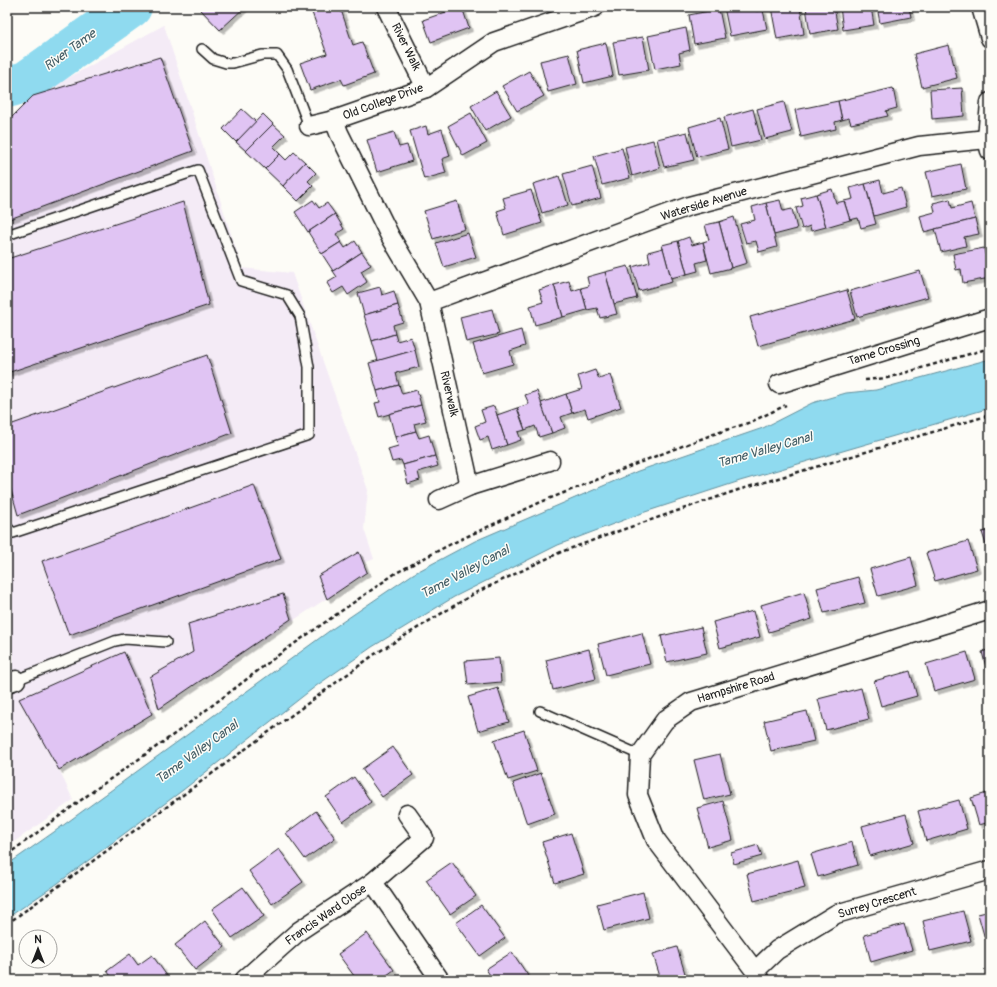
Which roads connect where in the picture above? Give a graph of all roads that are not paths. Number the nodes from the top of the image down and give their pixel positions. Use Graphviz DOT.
graph roads {
  1 [pos="386,7"];
  2 [pos="595,7"];
  3 [pos="981,7"];
  4 [pos="990,38"];
  5 [pos="202,49"];
  6 [pos="426,88"];
  7 [pos="990,102"];
  8 [pos="334,120"];
  9 [pos="309,126"];
  10 [pos="989,145"];
  11 [pos="7,235"];
  12 [pos="429,302"];
  13 [pos="990,318"];
  14 [pos="778,384"];
  15 [pos="550,461"];
  16 [pos="470,486"];
  17 [pos="439,500"];
  18 [pos="7,527"];
  19 [pos="990,610"];
  20 [pos="166,642"];
  21 [pos="11,681"];
  22 [pos="540,711"];
  23 [pos="640,755"];
  24 [pos="407,814"];
  25 [pos="990,870"];
  26 [pos="373,882"];
  27 [pos="758,975"];
  28 [pos="244,980"];
  29 [pos="440,980"];
  1 -- 6 [label="street, River Walk"];
  2 -- 6 [label="street, Old College Drive"];
  3 -- 4 [label="street"];
  5 -- 9 [label="lane"];
  6 -- 8 [label="street, Old College Drive"];
  7 -- 10 [label="street"];
  8 -- 9 [label="street"];
  8 -- 12 [label="street, Old College Drive"];
  10 -- 12 [label="street, Waterside Avenue"];
  11 -- 18 [label="lane"];
  12 -- 16 [label="street, Riverwalk"];
  13 -- 14 [label="street, Tame Crossing"];
  15 -- 16 [label="street"];
  16 -- 17 [label="street"];
  19 -- 23 [label="street, Hampshire Road"];
  20 -- 21 [label="lane"];
  22 -- 23 [label="lane"];
  23 -- 27 [label="street"];
  24 -- 26 [label="street, Francis Ward Close"];
  25 -- 27 [label="street, Surrey Crescent"];
  26 -- 28 [label="street, Francis Ward Close"];
  26 -- 29 [label="street, Francis Ward Close"];
}
